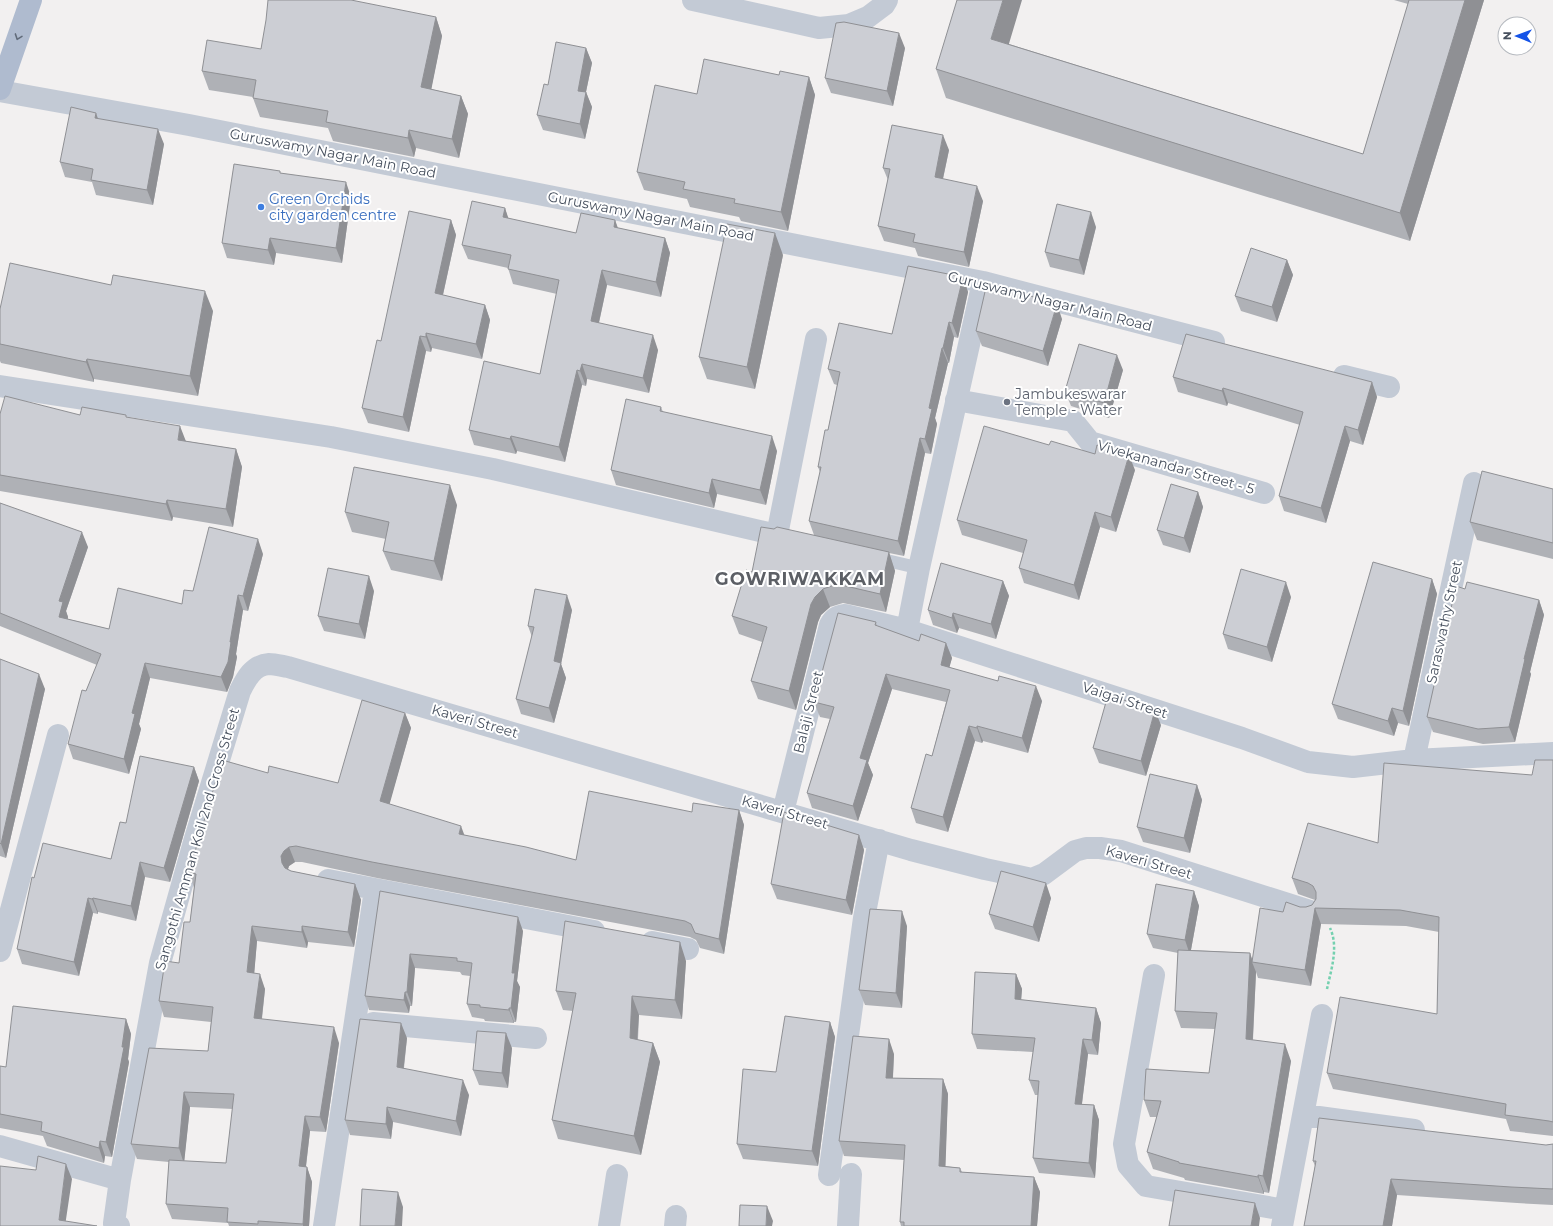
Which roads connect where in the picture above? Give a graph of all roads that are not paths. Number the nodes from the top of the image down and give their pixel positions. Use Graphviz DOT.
graph roads {
  1 [pos="32,0"];
  2 [pos="693,0"];
  3 [pos="887,0"];
  4 [pos="0,90"];
  5 [pos="983,282"];
  6 [pos="816,339"];
  7 [pos="1236,348"];
  8 [pos="1328,372"];
  9 [pos="0,386"];
  10 [pos="1389,387"];
  11 [pos="956,400"];
  12 [pos="1474,483"];
  13 [pos="1264,493"];
  14 [pos="865,556"];
  15 [pos="919,568"];
  16 [pos="838,616"];
  17 [pos="907,630"];
  18 [pos="256,668"];
  19 [pos="58,735"];
  20 [pos="1553,753"];
  21 [pos="1414,760"];
  22 [pos="783,812"];
  23 [pos="879,840"];
  24 [pos="307,876"];
  25 [pos="375,890"];
  26 [pos="1310,911"];
  27 [pos="610,934"];
  28 [pos="633,939"];
  29 [pos="688,949"];
  30 [pos="0,951"];
  31 [pos="1154,975"];
  32 [pos="1322,1015"];
  33 [pos="356,1021"];
  34 [pos="536,1038"];
  35 [pos="1304,1115"];
  36 [pos="1436,1133"];
  37 [pos="0,1146"];
  38 [pos="617,1174"];
  39 [pos="851,1174"];
  40 [pos="829,1175"];
  41 [pos="120,1180"];
  42 [pos="1284,1218"];
  43 [pos="119,1226"];
  44 [pos="324,1226"];
  45 [pos="609,1226"];
  46 [pos="848,1226"];
  1 -- 4 [label="main road, one-way"];
  2 -- 3 [label="street"];
  4 -- 5 [label="street, Guruswamy Nagar Main Road"];
  5 -- 7 [label="street, Guruswamy Nagar Main Road"];
  5 -- 11 [label="street"];
  6 -- 9 [label="street"];
  8 -- 10 [label="street"];
  11 -- 13 [label="street, Vivekanandar Street - 5"];
  11 -- 15 [label="street"];
  12 -- 21 [label="street, Saraswathy Street"];
  14 -- 15 [label="lane"];
  15 -- 17 [label="street"];
  16 -- 17 [label="street, Vaigai Street"];
  16 -- 22 [label="street, Balaji Street"];
  17 -- 21 [label="street, Vaigai Street"];
  18 -- 22 [label="street, Kaveri Street"];
  18 -- 41 [label="street, Sangothi Amman Koil 2nd Cross Street"];
  19 -- 30 [label="street"];
  20 -- 21 [label="street, Vaigai Street"];
  22 -- 23 [label="street, Kaveri Street"];
  23 -- 26 [label="street, Kaveri Street"];
  23 -- 40 [label="street"];
  24 -- 25 [label="street"];
  25 -- 27 [label="street"];
  25 -- 33 [label="street"];
  28 -- 29 [label="street"];
  31 -- 42 [label="street"];
  32 -- 35 [label="street"];
  33 -- 34 [label="street"];
  33 -- 44 [label="street"];
  35 -- 36 [label="street"];
  35 -- 42 [label="street"];
  37 -- 41 [label="street"];
  38 -- 45 [label="street"];
  39 -- 46 [label="street"];
  41 -- 43 [label="street, Sangothi Amman Koil 2nd Cross Street"];
}
